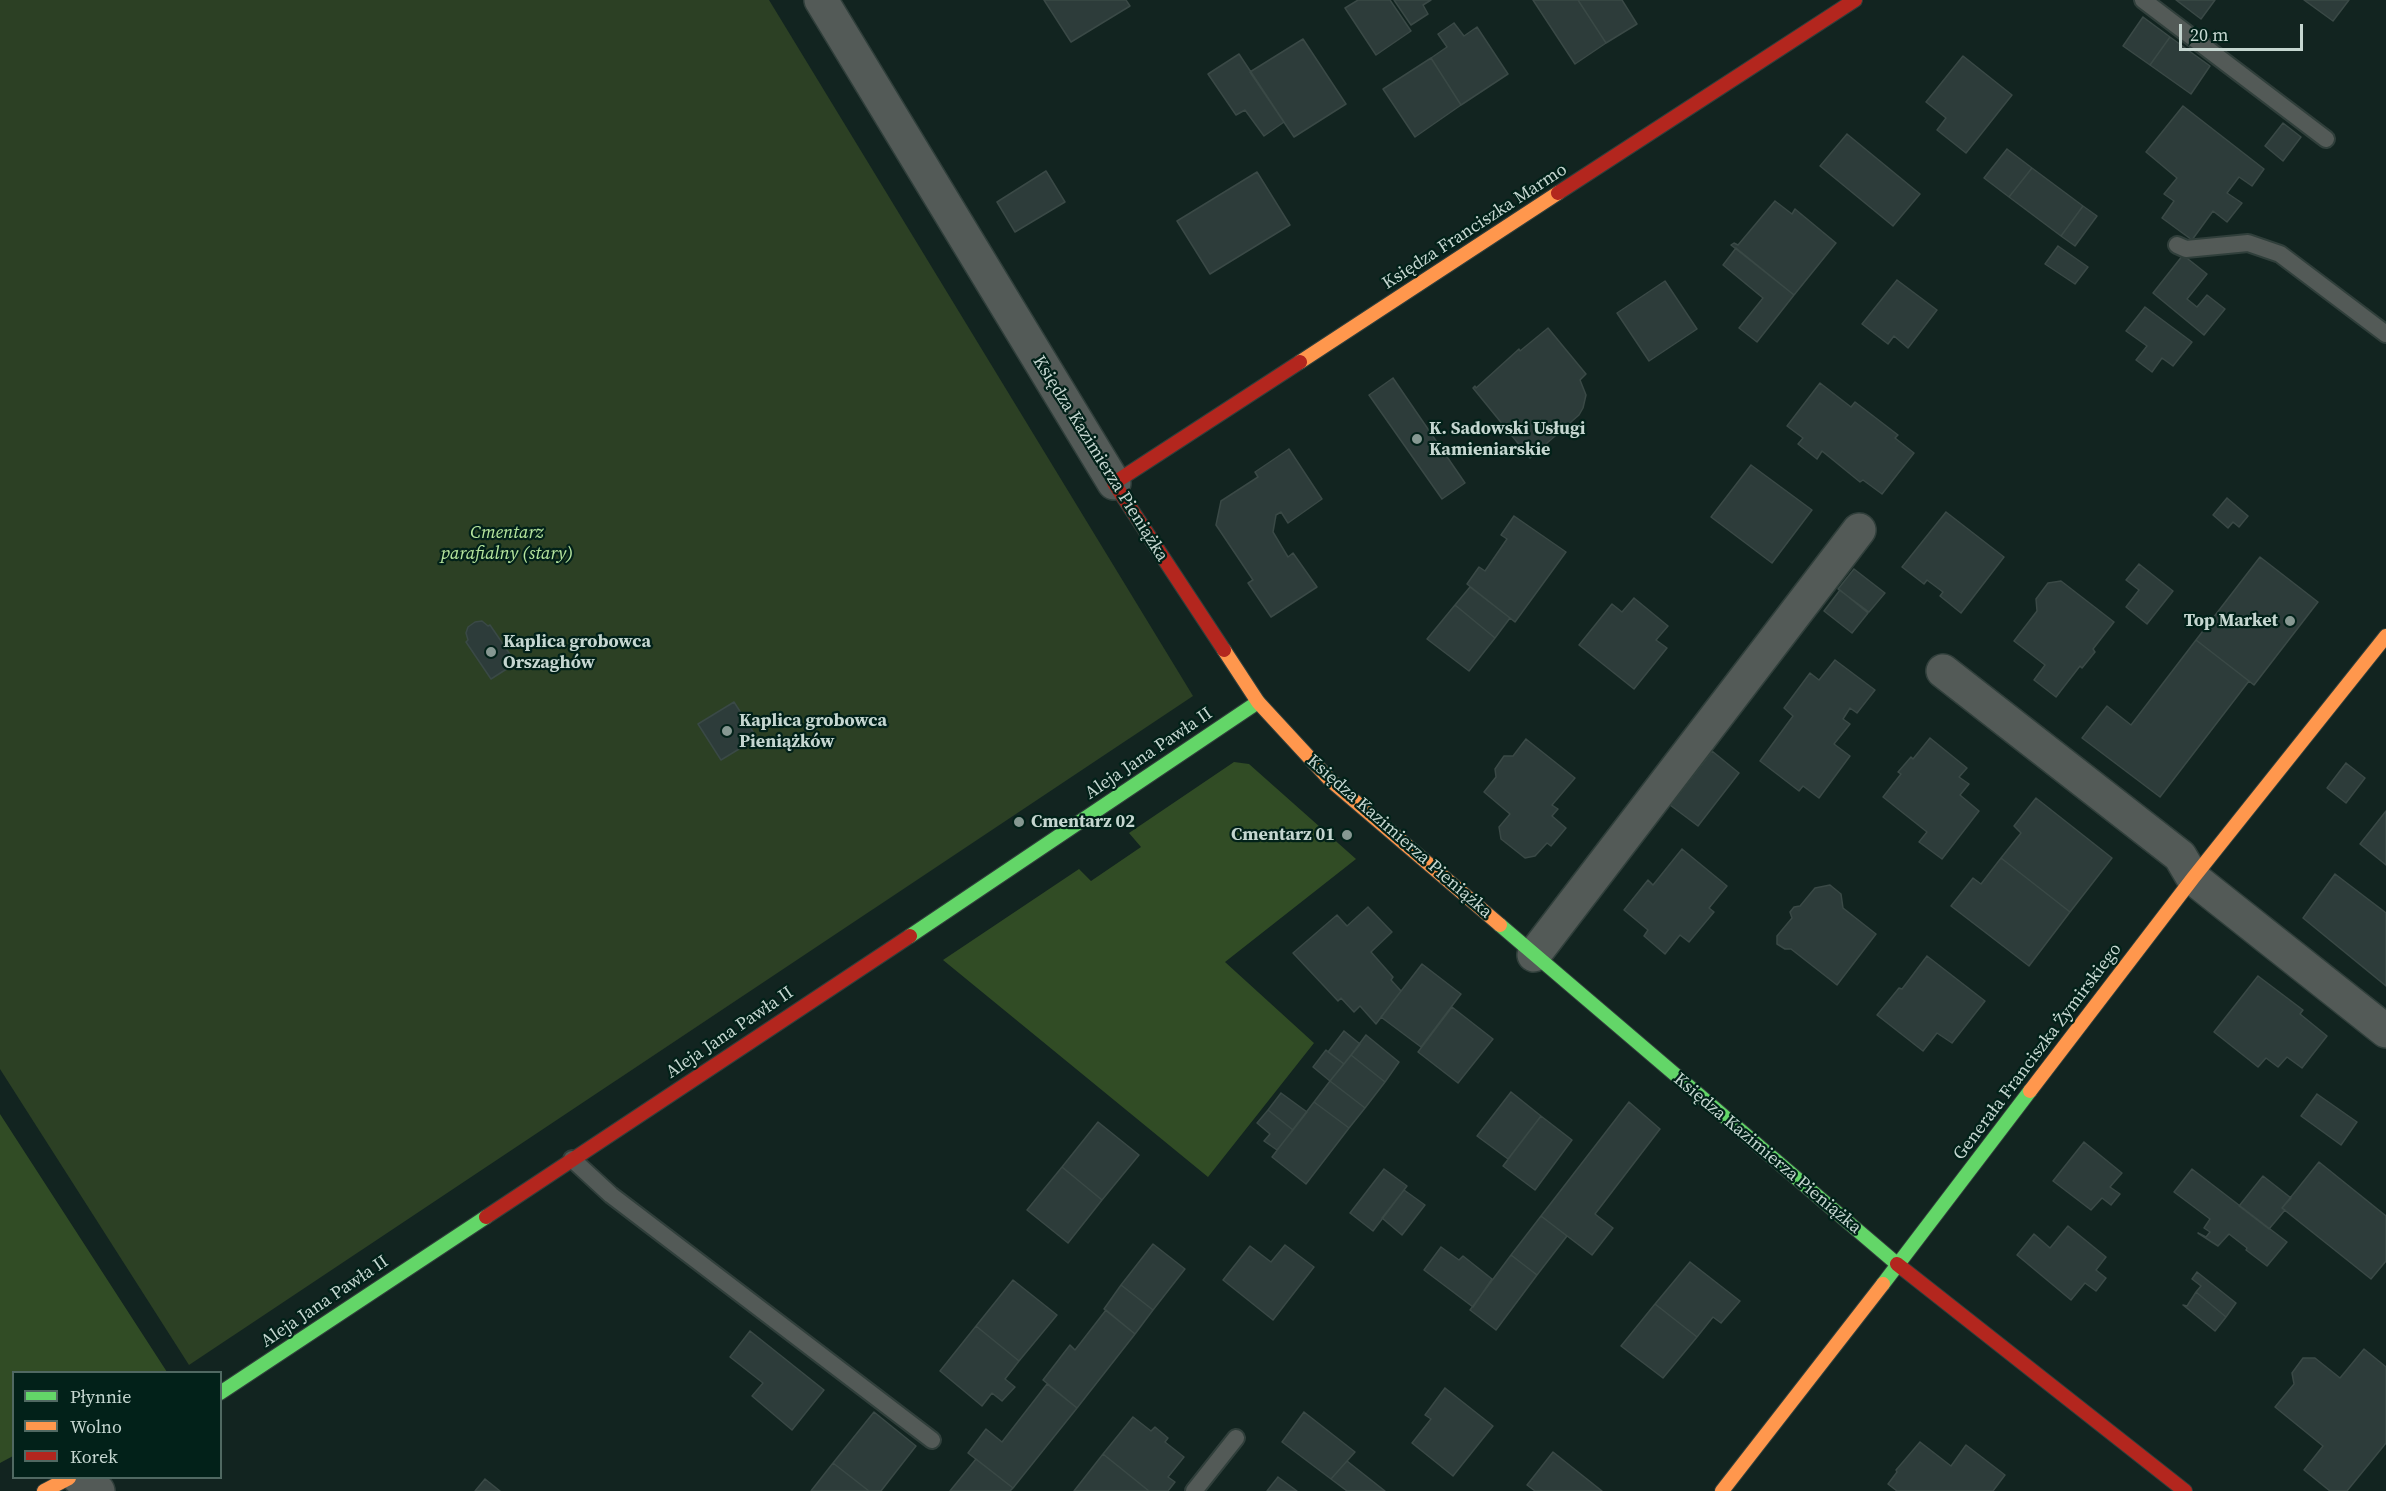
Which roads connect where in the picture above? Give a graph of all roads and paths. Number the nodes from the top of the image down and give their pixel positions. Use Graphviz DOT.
graph roads {
  1 [pos="821,0"];
  2 [pos="1855,0"];
  3 [pos="2143,0"];
  4 [pos="2326,139"];
  5 [pos="2177,245"];
  6 [pos="2386,334"];
  7 [pos="1114,483"];
  8 [pos="1859,530"];
  9 [pos="2386,636"];
  10 [pos="1943,670"];
  11 [pos="1258,702"];
  12 [pos="2193,878"];
  13 [pos="1534,955"];
  14 [pos="2386,1031"];
  15 [pos="573,1159"];
  16 [pos="1898,1265"];
  17 [pos="222,1392"];
  18 [pos="1236,1438"];
  19 [pos="932,1440"];
  20 [pos="67,1479"];
  21 [pos="80,1479"];
  22 [pos="44,1491"];
  23 [pos="98,1491"];
  24 [pos="1194,1491"];
  25 [pos="1722,1491"];
  26 [pos="2185,1491"];
  1 -- 7 [label="street, Księdza Kazimierza Pieniążka"];
  2 -- 7 [label="street, Księdza Franciszka Marmo"];
  3 -- 4 [label="lane"];
  5 -- 6 [label="lane"];
  7 -- 11 [label="street, Księdza Kazimierza Pieniążka"];
  8 -- 13 [label="street"];
  9 -- 12 [label="street, Generała Franciszka Żymirskiego"];
  10 -- 12 [label="street"];
  11 -- 13 [label="street, Księdza Kazimierza Pieniążka"];
  11 -- 15 [label="street, Aleja Jana Pawła II"];
  12 -- 14 [label="street"];
  12 -- 16 [label="street, Generała Franciszka Żymirskiego"];
  13 -- 16 [label="street, Księdza Kazimierza Pieniążka"];
  15 -- 17 [label="street, Aleja Jana Pawła II"];
  15 -- 19 [label="lane"];
  16 -- 25 [label="street, Generała Franciszka Żymirskiego"];
  16 -- 26 [label="street, Księdza Kazimierza Pieniążka"];
  18 -- 24 [label="lane"];
  20 -- 22 [label="street"];
  21 -- 23 [label="street"];
}
